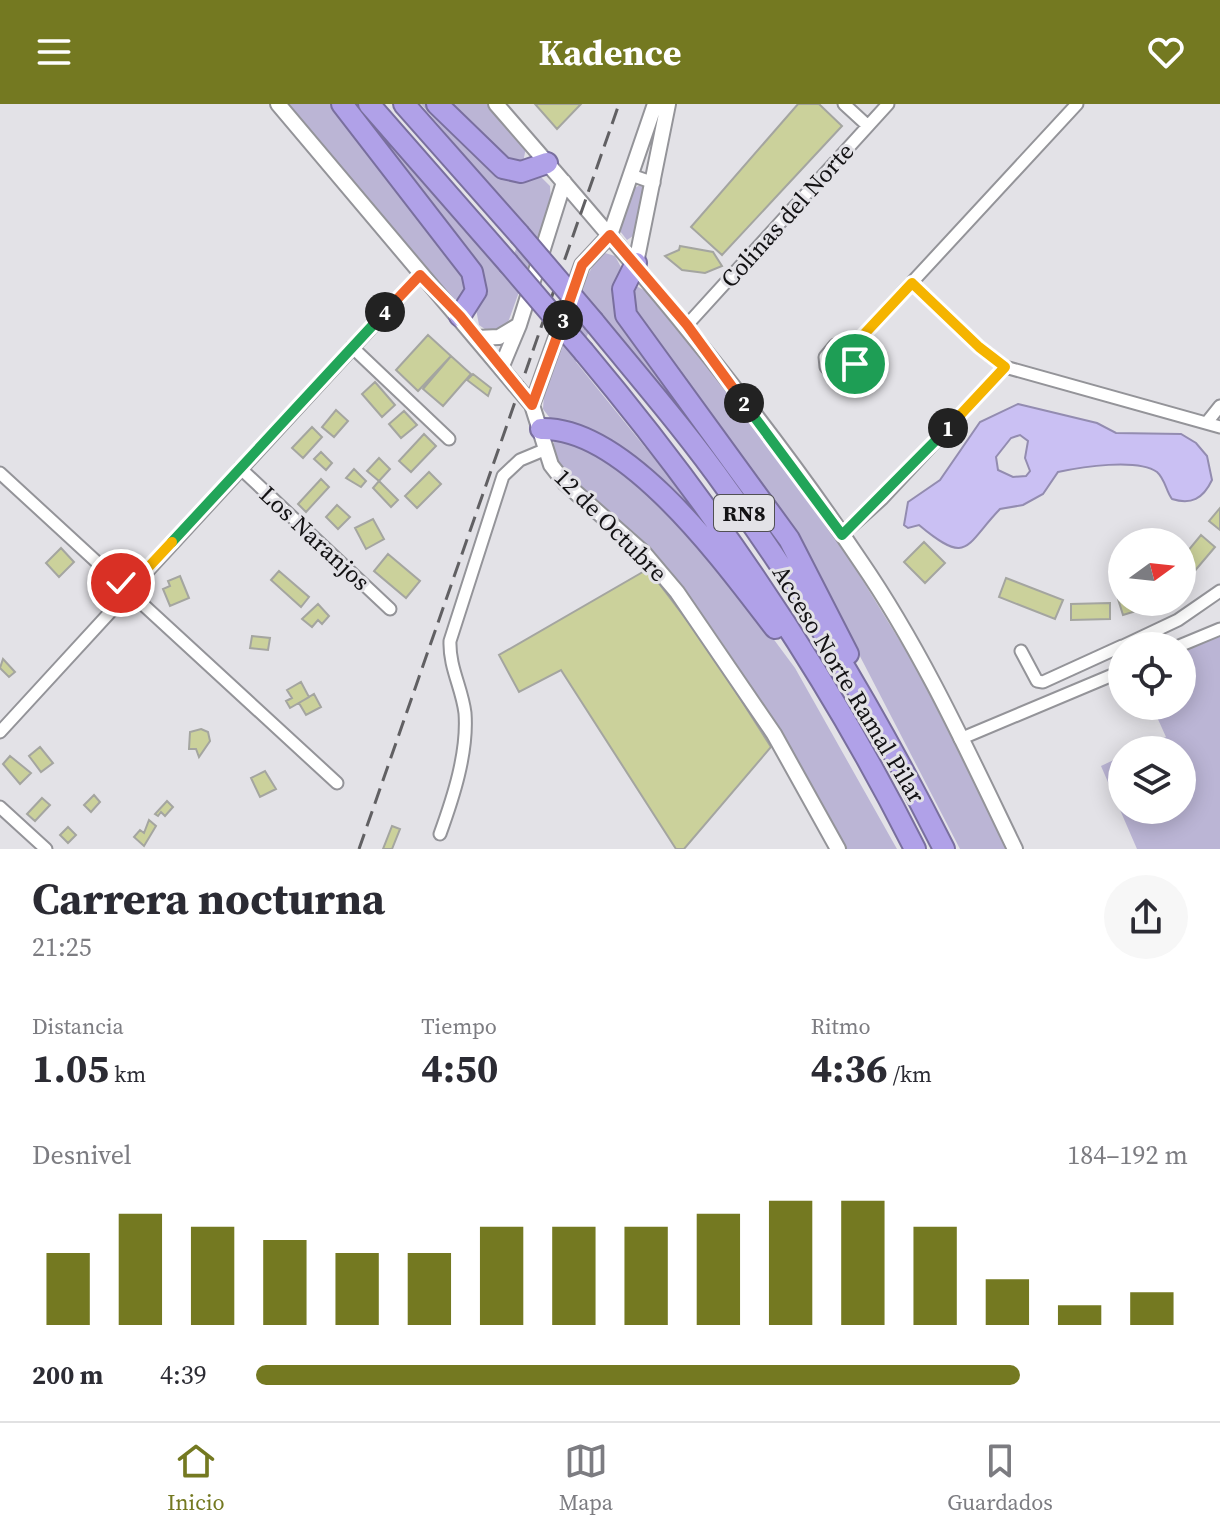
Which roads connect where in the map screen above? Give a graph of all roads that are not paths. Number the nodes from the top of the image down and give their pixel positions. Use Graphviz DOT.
graph roads {
  1 [pos="278,104"];
  2 [pos="342,104"];
  3 [pos="369,104"];
  4 [pos="404,104"];
  5 [pos="437,104"];
  6 [pos="496,104"];
  7 [pos="655,104"];
  8 [pos="668,104"];
  9 [pos="844,104"];
  10 [pos="888,104"];
  11 [pos="1077,104"];
  12 [pos="868,126"];
  13 [pos="637,155"];
  14 [pos="659,158"];
  15 [pos="547,163"];
  16 [pos="631,175"];
  17 [pos="564,182"];
  18 [pos="654,183"];
  19 [pos="610,235"];
  20 [pos="636,263"];
  21 [pos="420,275"];
  22 [pos="912,283"];
  23 [pos="460,316"];
  24 [pos="519,325"];
  25 [pos="687,325"];
  26 [pos="476,338"];
  27 [pos="854,345"];
  28 [pos="352,347"];
  29 [pos="1005,367"];
  30 [pos="501,368"];
  31 [pos="532,405"];
  32 [pos="1220,406"];
  33 [pos="1208,421"];
  34 [pos="1220,427"];
  35 [pos="541,429"];
  36 [pos="449,439"];
  37 [pos="544,450"];
  38 [pos="240,468"];
  39 [pos="1,475"];
  40 [pos="842,535"];
  41 [pos="128,589"];
  42 [pos="1220,591"];
  43 [pos="390,609"];
  44 [pos="1220,629"];
  45 [pos="1152,632"];
  46 [pos="1196,639"];
  47 [pos="1021,651"];
  48 [pos="1108,652"];
  49 [pos="1108,677"];
  50 [pos="839,708"];
  51 [pos="874,717"];
  52 [pos="0,732"];
  53 [pos="960,739"];
  54 [pos="337,783"];
  55 [pos="0,807"];
  56 [pos="440,834"];
  57 [pos="46,849"];
  58 [pos="838,849"];
  59 [pos="915,849"];
  60 [pos="944,849"];
  61 [pos="1015,849"];
  1 -- 21 [label="street, 12 de Octubre"];
  2 -- 23 [label="highway"];
  3 -- 50 [label="highway, Acceso Norte Ramal Pilar / RN8, bridge"];
  4 -- 51 [label="highway, Acceso Norte Ramal Pilar / RN8, bridge"];
  5 -- 15 [label="highway"];
  6 -- 15 [label="street"];
  7 -- 13 [label="street"];
  8 -- 14 [label="street"];
  9 -- 12 [label="street"];
  10 -- 12 [label="street, Colinas del Norte"];
  11 -- 22 [label="street"];
  12 -- 25 [label="street, Colinas del Norte"];
  13 -- 14 [label="street"];
  13 -- 16 [label="street"];
  14 -- 18 [label="street"];
  15 -- 17 [label="street"];
  16 -- 18 [label="street"];
  16 -- 19 [label="street"];
  17 -- 19 [label="street"];
  17 -- 24 [label="street"];
  18 -- 20 [label="street"];
  19 -- 20 [label="street"];
  19 -- 31 [label="street"];
  20 -- 25 [label="street"];
  20 -- 51 [label="highway"];
  21 -- 23 [label="street, 12 de Octubre"];
  21 -- 28 [label="street"];
  22 -- 27 [label="street"];
  22 -- 29 [label="street"];
  23 -- 26 [label="street, 12 de Octubre"];
  24 -- 26 [label="street"];
  24 -- 30 [label="street"];
  25 -- 40 [label="street"];
  26 -- 30 [label="street, 12 de Octubre"];
  28 -- 36 [label="street"];
  28 -- 38 [label="street"];
  29 -- 33 [label="street"];
  29 -- 40 [label="street"];
  30 -- 31 [label="street, 12 de Octubre"];
  31 -- 35 [label="street, 12 de Octubre"];
  32 -- 33 [label="street"];
  33 -- 34 [label="street"];
  35 -- 37 [label="street, 12 de Octubre"];
  35 -- 50 [label="highway"];
  37 -- 56 [label="street"];
  37 -- 58 [label="street, 12 de Octubre"];
  38 -- 41 [label="street"];
  38 -- 43 [label="street, Los Naranjos"];
  39 -- 41 [label="street"];
  40 -- 53 [label="street"];
  41 -- 52 [label="street"];
  41 -- 54 [label="street"];
  42 -- 45 [label="street"];
  44 -- 46 [label="street"];
  47 -- 48 [label="street"];
  49 -- 53 [label="street"];
  50 -- 59 [label="highway, Acceso Norte Ramal Pilar / RN8"];
  51 -- 60 [label="highway, Acceso Norte Ramal Pilar / RN8"];
  53 -- 61 [label="street"];
  55 -- 57 [label="street"];
}
